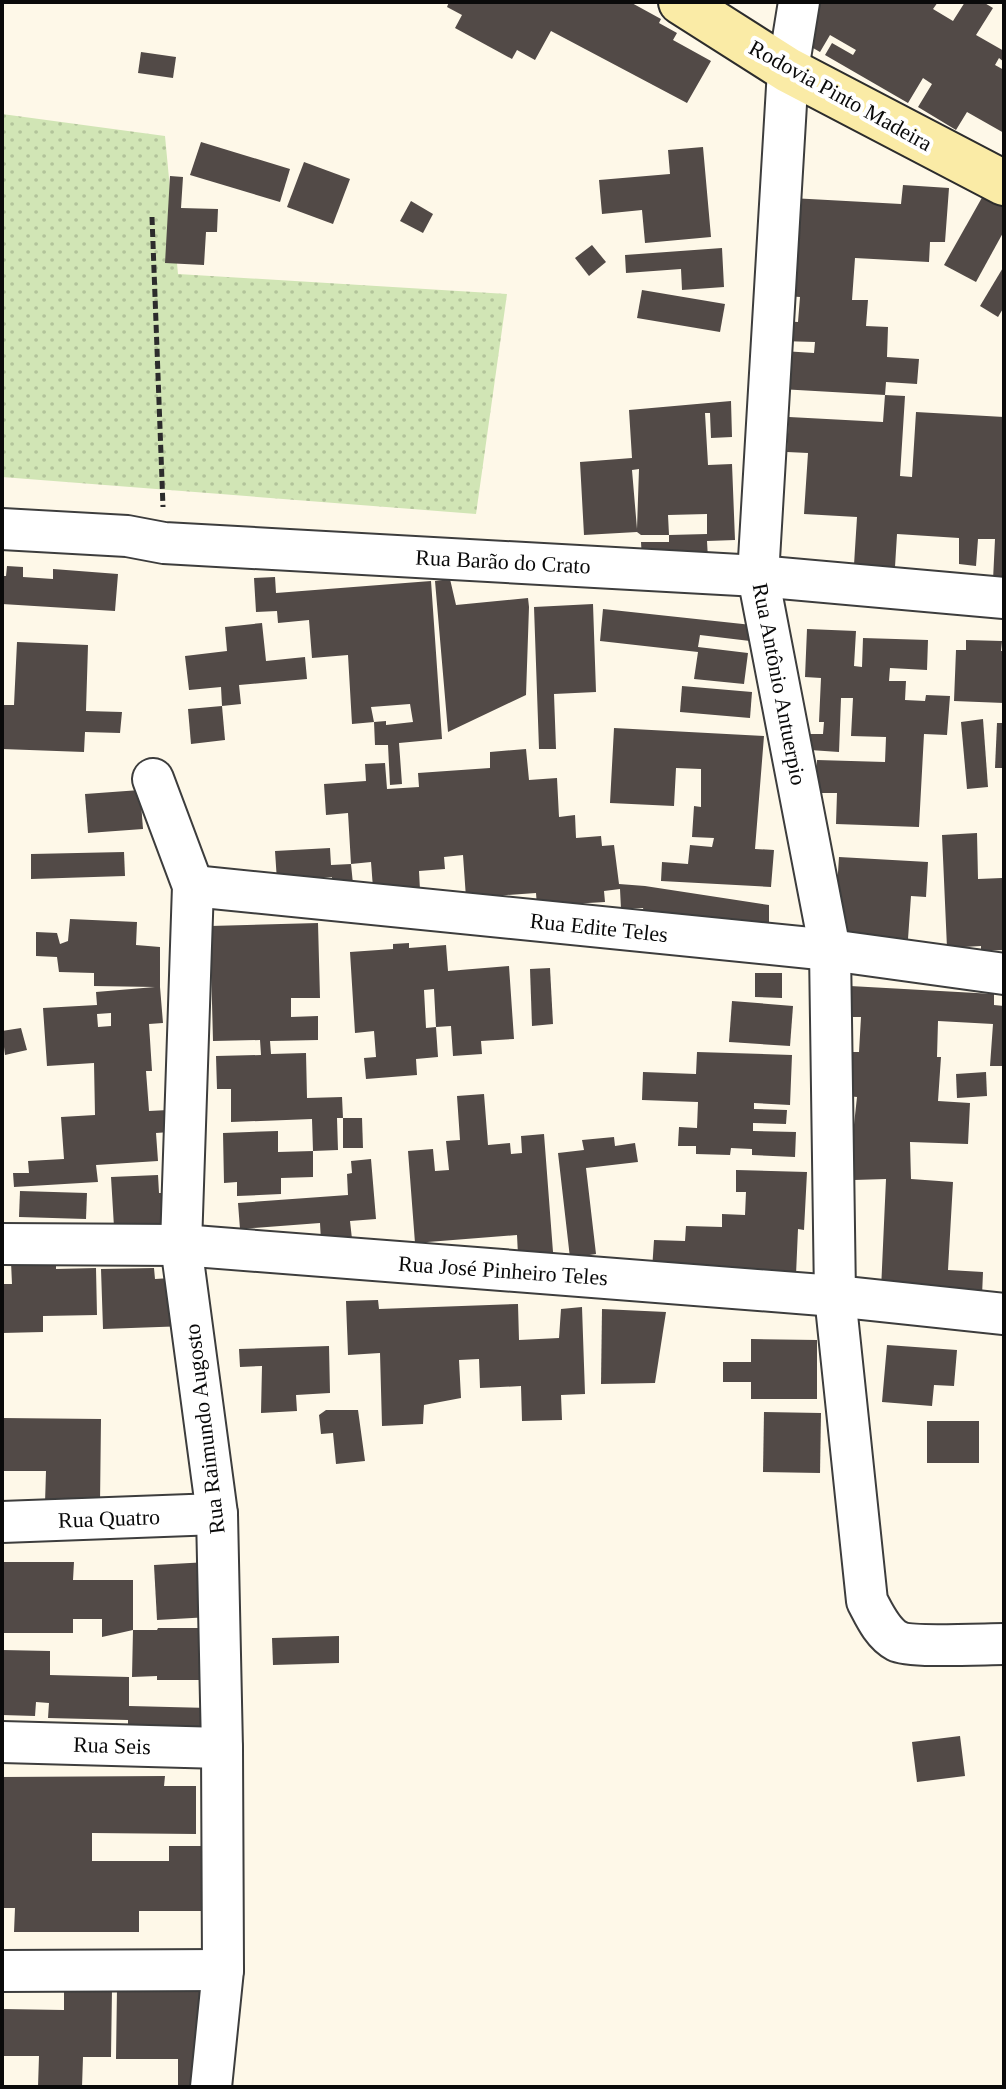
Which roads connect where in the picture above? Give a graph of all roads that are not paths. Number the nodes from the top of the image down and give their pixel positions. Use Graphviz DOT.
graph roads {
  1 [pos="681,2"];
  2 [pos="799,2"];
  3 [pos="788,70"];
  4 [pos="1004,183"];
  5 [pos="2,529"];
  6 [pos="758,576"];
  7 [pos="1004,598"];
  8 [pos="153,779"];
  9 [pos="193,886"];
  10 [pos="830,950"];
  11 [pos="1004,974"];
  12 [pos="2,1244"];
  13 [pos="181,1245"];
  14 [pos="835,1296"];
  15 [pos="1004,1314"];
  16 [pos="217,1514"];
  17 [pos="2,1522"];
  18 [pos="1004,1644"];
  19 [pos="2,1742"];
  20 [pos="222,1748"];
  21 [pos="223,1970"];
  22 [pos="2,1971"];
  23 [pos="211,2087"];
  1 -- 3 [label="main road, Rodovia Pinto Madeira"];
  2 -- 3 [label="street, Rua Antônio Antuerpio"];
  3 -- 4 [label="main road, Rodovia Pinto Madeira"];
  3 -- 6 [label="street, Rua Antônio Antuerpio"];
  5 -- 6 [label="street, Rua Barão do Crato"];
  6 -- 7 [label="street, Rua Barão do Crato"];
  6 -- 10 [label="street, Rua Antônio Antuerpio"];
  8 -- 9 [label="street, Rua Raimundo Augosto"];
  9 -- 10 [label="street, Rua Edite Teles"];
  9 -- 13 [label="street, Rua Raimundo Augosto"];
  10 -- 11 [label="street, Rua Edite Teles"];
  10 -- 14 [label="street, Rua Antônio Antuerpio"];
  12 -- 13 [label="street, Rua José Pinheiro Teles"];
  13 -- 14 [label="street, Rua José Pinheiro Teles"];
  13 -- 16 [label="street, Rua Raimundo Augosto"];
  14 -- 15 [label="street, Rua José Pinheiro Teles"];
  14 -- 18 [label="street, Rua Antônio Antuerpio"];
  16 -- 17 [label="street, Rua Quatro"];
  16 -- 20 [label="street, Rua Raimundo Augosto"];
  19 -- 20 [label="street, Rua Seis"];
  20 -- 21 [label="street, Rua Raimundo Augosto"];
  21 -- 22 [label="street"];
  21 -- 23 [label="street, Rua Raimundo Augosto"];
}
